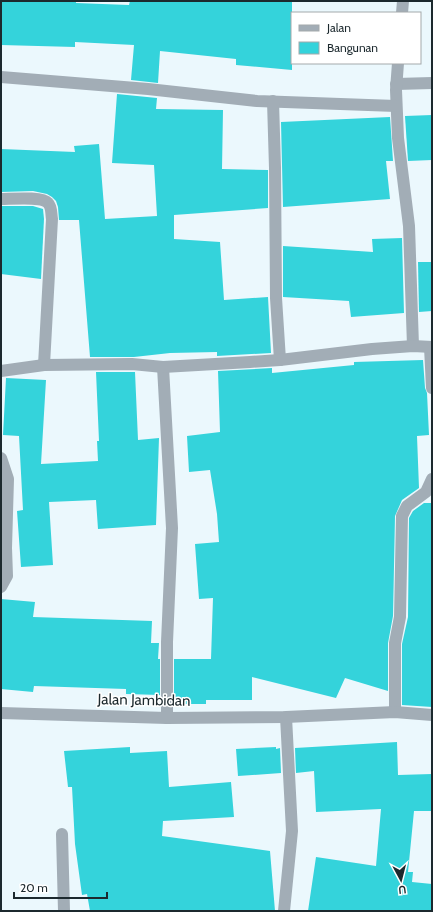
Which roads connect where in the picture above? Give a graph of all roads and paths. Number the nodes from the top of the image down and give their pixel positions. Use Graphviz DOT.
graph roads {
  1 [pos="403,1"];
  2 [pos="402,12"];
  3 [pos="398,64"];
  4 [pos="1,77"];
  5 [pos="432,83"];
  6 [pos="396,84"];
  7 [pos="273,101"];
  8 [pos="396,106"];
  9 [pos="1,199"];
  10 [pos="413,346"];
  11 [pos="431,347"];
  12 [pos="280,360"];
  13 [pos="44,365"];
  14 [pos="163,367"];
  15 [pos="1,371"];
  16 [pos="432,388"];
  17 [pos="1,458"];
  18 [pos="432,479"];
  19 [pos="1,587"];
  20 [pos="1,712"];
  21 [pos="395,712"];
  22 [pos="432,715"];
  23 [pos="167,718"];
  24 [pos="286,718"];
  25 [pos="62,834"];
  26 [pos="64,911"];
  27 [pos="284,911"];
  1 -- 2 [label="street"];
  3 -- 6 [label="street"];
  4 -- 7 [label="street"];
  5 -- 6 [label="street"];
  6 -- 8 [label="street"];
  7 -- 8 [label="street"];
  7 -- 12 [label="street"];
  8 -- 10 [label="street"];
  9 -- 13 [label="street"];
  10 -- 11 [label="street"];
  10 -- 12 [label="street"];
  11 -- 16 [label="street"];
  12 -- 14 [label="street"];
  13 -- 14 [label="street"];
  13 -- 15 [label="street"];
  14 -- 23 [label="street"];
  17 -- 19 [label="street"];
  18 -- 21 [label="street"];
  20 -- 23 [label="street, Jalan Jambidan"];
  21 -- 22 [label="street, Jalan Jambidan"];
  21 -- 24 [label="street, Jalan Jambidan"];
  23 -- 24 [label="street, Jalan Jambidan"];
  24 -- 27 [label="street"];
  25 -- 26 [label="street"];
}
